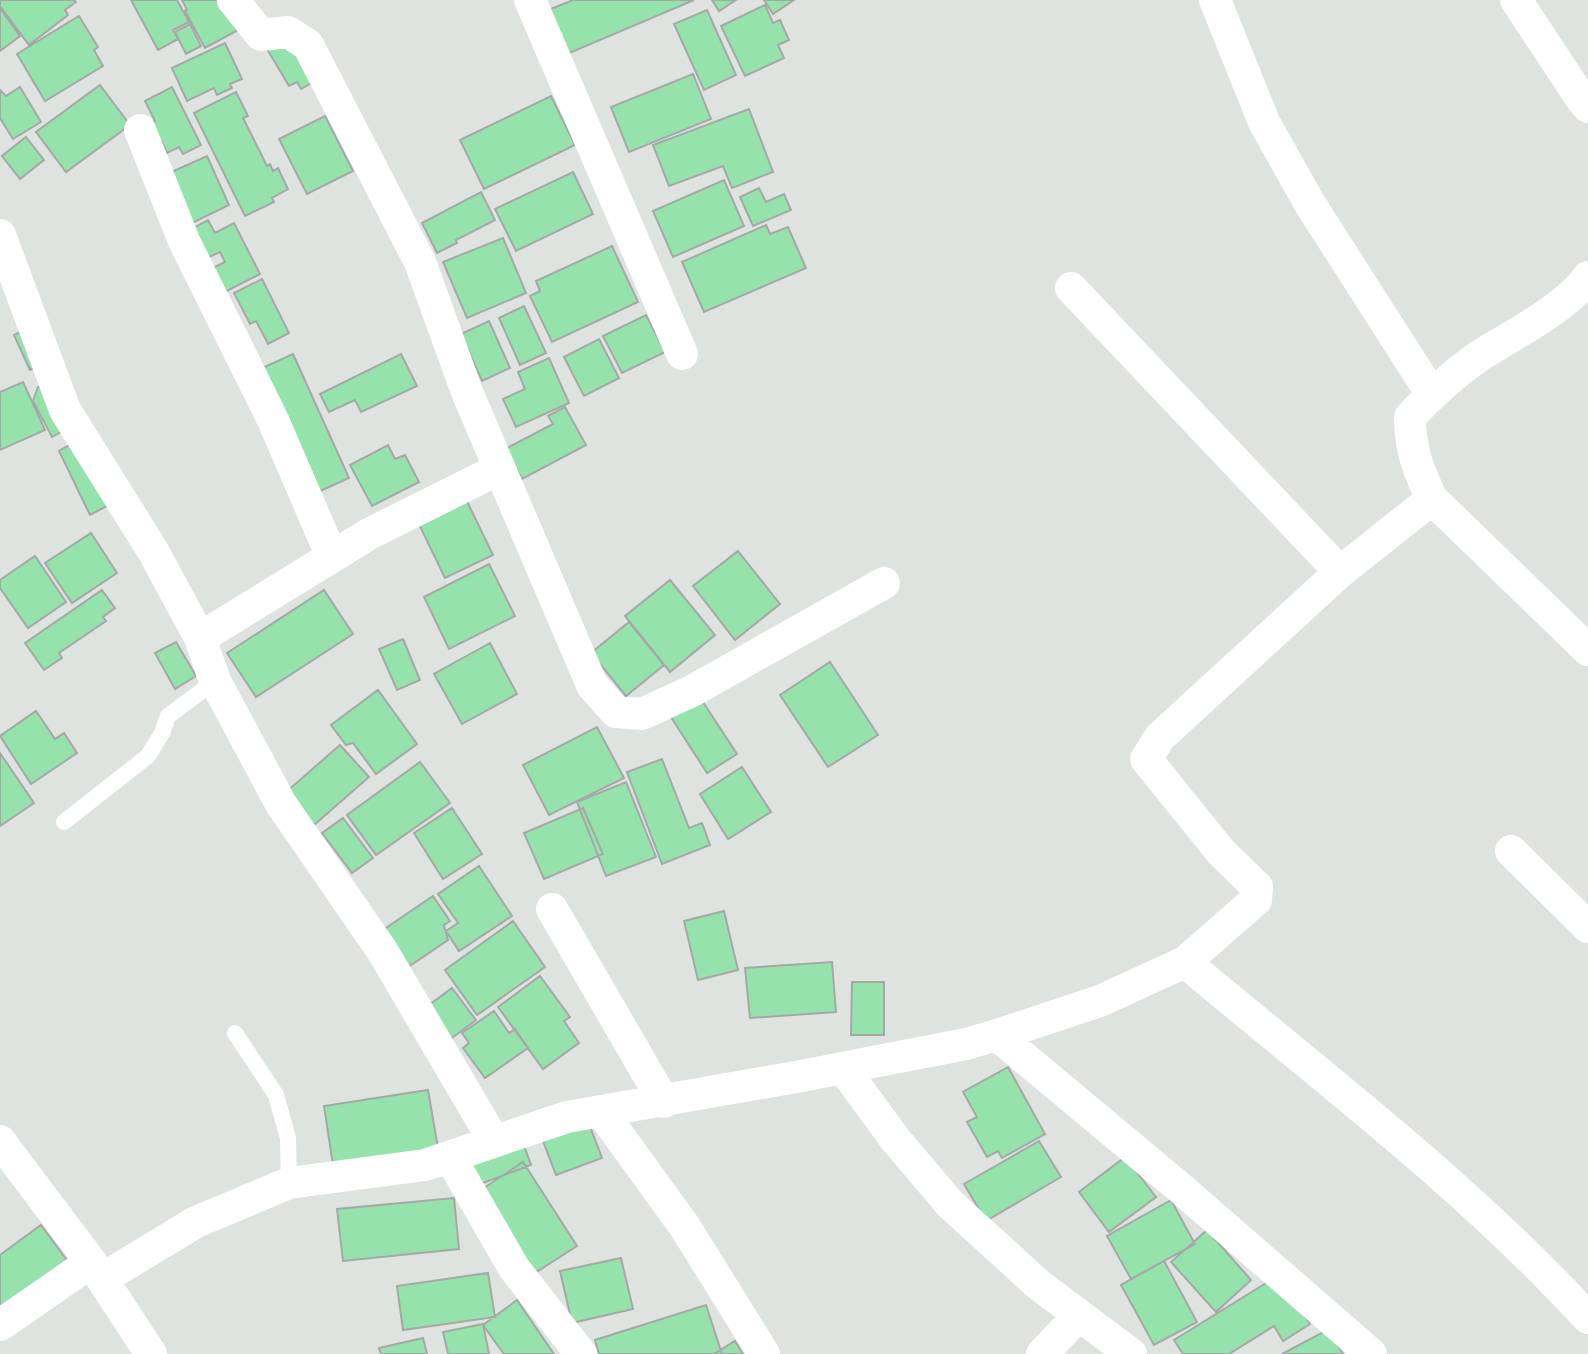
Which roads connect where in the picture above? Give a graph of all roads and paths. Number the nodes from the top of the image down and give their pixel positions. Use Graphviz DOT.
graph roads {
  1 [pos="233,0"];
  2 [pos="530,0"];
  3 [pos="1215,0"];
  4 [pos="1516,0"];
  5 [pos="1588,107"];
  6 [pos="140,130"];
  7 [pos="0,235"];
  8 [pos="1588,277"];
  9 [pos="1071,288"];
  10 [pos="682,354"];
  11 [pos="1432,394"];
  12 [pos="499,469"];
  13 [pos="1432,499"];
  14 [pos="332,557"];
  15 [pos="1340,572"];
  16 [pos="884,583"];
  17 [pos="1581,631"];
  18 [pos="200,638"];
  19 [pos="215,681"];
  20 [pos="64,822"];
  21 [pos="1511,851"];
  22 [pos="552,909"];
  23 [pos="1588,927"];
  24 [pos="1185,962"];
  25 [pos="235,1033"];
  26 [pos="997,1035"];
  27 [pos="843,1068"];
  28 [pos="664,1102"];
  29 [pos="601,1111"];
  30 [pos="0,1141"];
  31 [pos="494,1141"];
  32 [pos="450,1157"];
  33 [pos="289,1184"];
  34 [pos="96,1270"];
  35 [pos="1079,1315"];
  36 [pos="1588,1318"];
  37 [pos="0,1325"];
  38 [pos="151,1354"];
  39 [pos="581,1354"];
  40 [pos="764,1354"];
  41 [pos="1042,1354"];
  42 [pos="1131,1354"];
  43 [pos="1371,1354"];
  1 -- 12 [label="street"];
  2 -- 10 [label="street"];
  3 -- 11 [label="street"];
  4 -- 5 [label="street"];
  6 -- 14 [label="street"];
  7 -- 18 [label="street"];
  8 -- 11 [label="street"];
  9 -- 15 [label="street"];
  11 -- 13 [label="street"];
  12 -- 14 [label="street"];
  12 -- 16 [label="street"];
  13 -- 15 [label="street"];
  13 -- 17 [label="street"];
  14 -- 18 [label="street"];
  15 -- 24 [label="street"];
  18 -- 19 [label="street"];
  19 -- 20 [label="lane"];
  19 -- 31 [label="street"];
  21 -- 23 [label="street"];
  22 -- 28 [label="street"];
  24 -- 26 [label="street"];
  24 -- 36 [label="street"];
  25 -- 33 [label="lane"];
  26 -- 27 [label="street"];
  26 -- 43 [label="street"];
  27 -- 28 [label="street"];
  27 -- 35 [label="street"];
  28 -- 29 [label="street"];
  29 -- 31 [label="street"];
  29 -- 40 [label="street"];
  30 -- 34 [label="street"];
  31 -- 32 [label="street"];
  32 -- 33 [label="street"];
  32 -- 39 [label="street"];
  33 -- 34 [label="street"];
  34 -- 37 [label="street"];
  34 -- 38 [label="street"];
  35 -- 41 [label="street"];
  35 -- 42 [label="street"];
}
